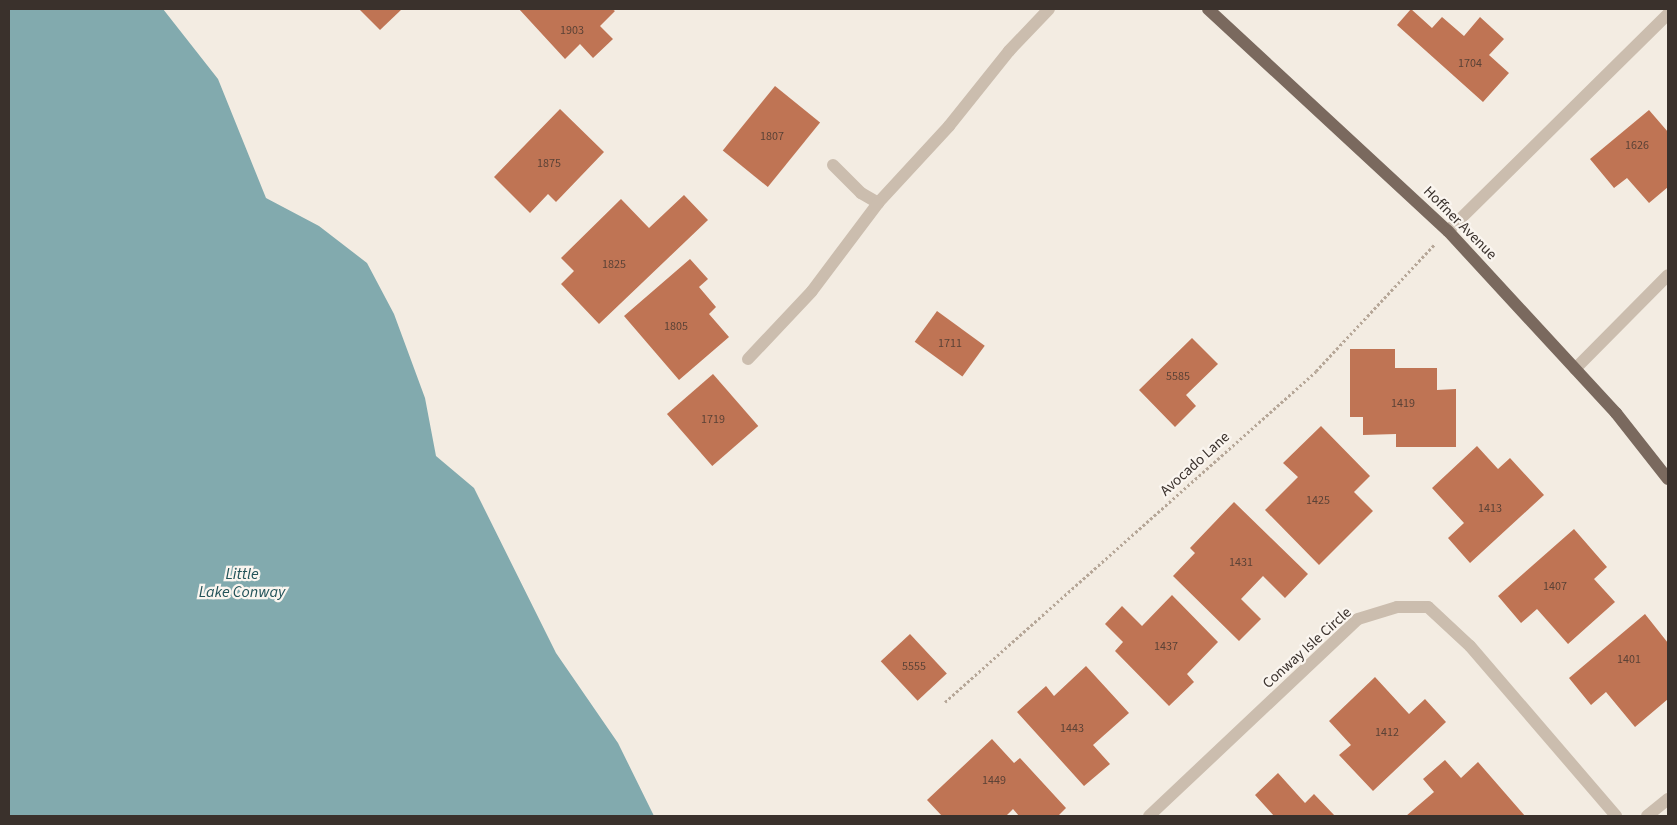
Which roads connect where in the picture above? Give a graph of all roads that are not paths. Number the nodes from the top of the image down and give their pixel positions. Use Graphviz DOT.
graph roads {
  1 [pos="1049,9"];
  2 [pos="1208,9"];
  3 [pos="1668,14"];
  4 [pos="833,165"];
  5 [pos="878,203"];
  6 [pos="1448,231"];
  7 [pos="1668,275"];
  8 [pos="748,359"];
  9 [pos="1575,369"];
  10 [pos="1668,479"];
  11 [pos="1668,799"];
  12 [pos="1149,816"];
  13 [pos="1616,816"];
  14 [pos="1647,816"];
  1 -- 5 [label="street"];
  2 -- 6 [label="main road, Hoffner Avenue"];
  3 -- 6 [label="street"];
  4 -- 5 [label="street"];
  5 -- 8 [label="street"];
  6 -- 9 [label="main road, Hoffner Avenue"];
  7 -- 9 [label="street"];
  9 -- 10 [label="main road, Hoffner Avenue"];
  11 -- 14 [label="street"];
  12 -- 13 [label="street, Conway Isle Circle"];
}
